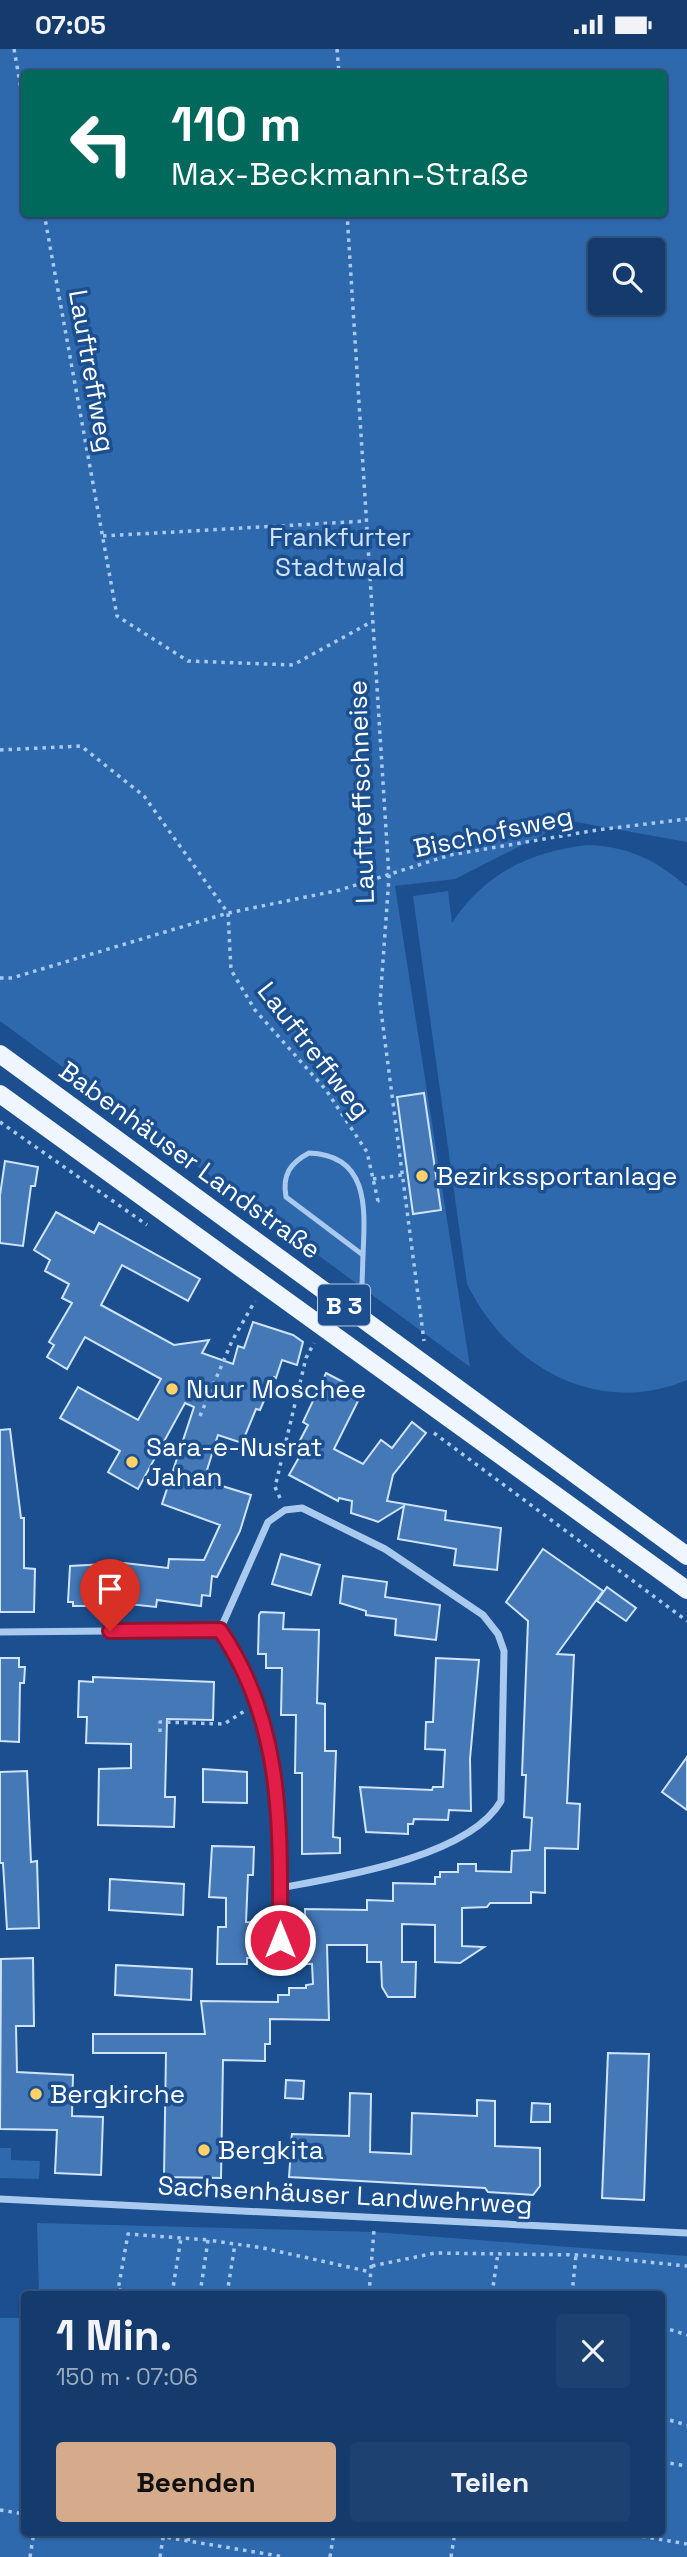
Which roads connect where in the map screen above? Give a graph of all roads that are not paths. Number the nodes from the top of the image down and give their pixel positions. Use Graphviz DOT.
graph roads {
  1 [pos="0,1054"];
  2 [pos="4,1100"];
  3 [pos="363,1255"];
  4 [pos="361,1318"];
  5 [pos="687,1556"];
  6 [pos="687,1590"];
  7 [pos="220,1630"];
  8 [pos="0,1632"];
  9 [pos="280,1888"];
  10 [pos="279,1965"];
  11 [pos="0,2199"];
  12 [pos="687,2233"];
  1 -- 4 [label="main road, Babenhäuser Landstraße / B 3"];
  2 -- 6 [label="main road, B 3"];
  3 -- 3 [label="lane, Lauftreffweg"];
  3 -- 4 [label="lane, Lauftreffweg"];
  4 -- 5 [label="main road, Babenhäuser Landstraße / B 3"];
  7 -- 8 [label="street"];
  7 -- 9 [label="street"];
  7 -- 9 [label="street"];
  9 -- 10 [label="street"];
  11 -- 12 [label="street, Sachsenhäuser Landwehrweg"];
}
